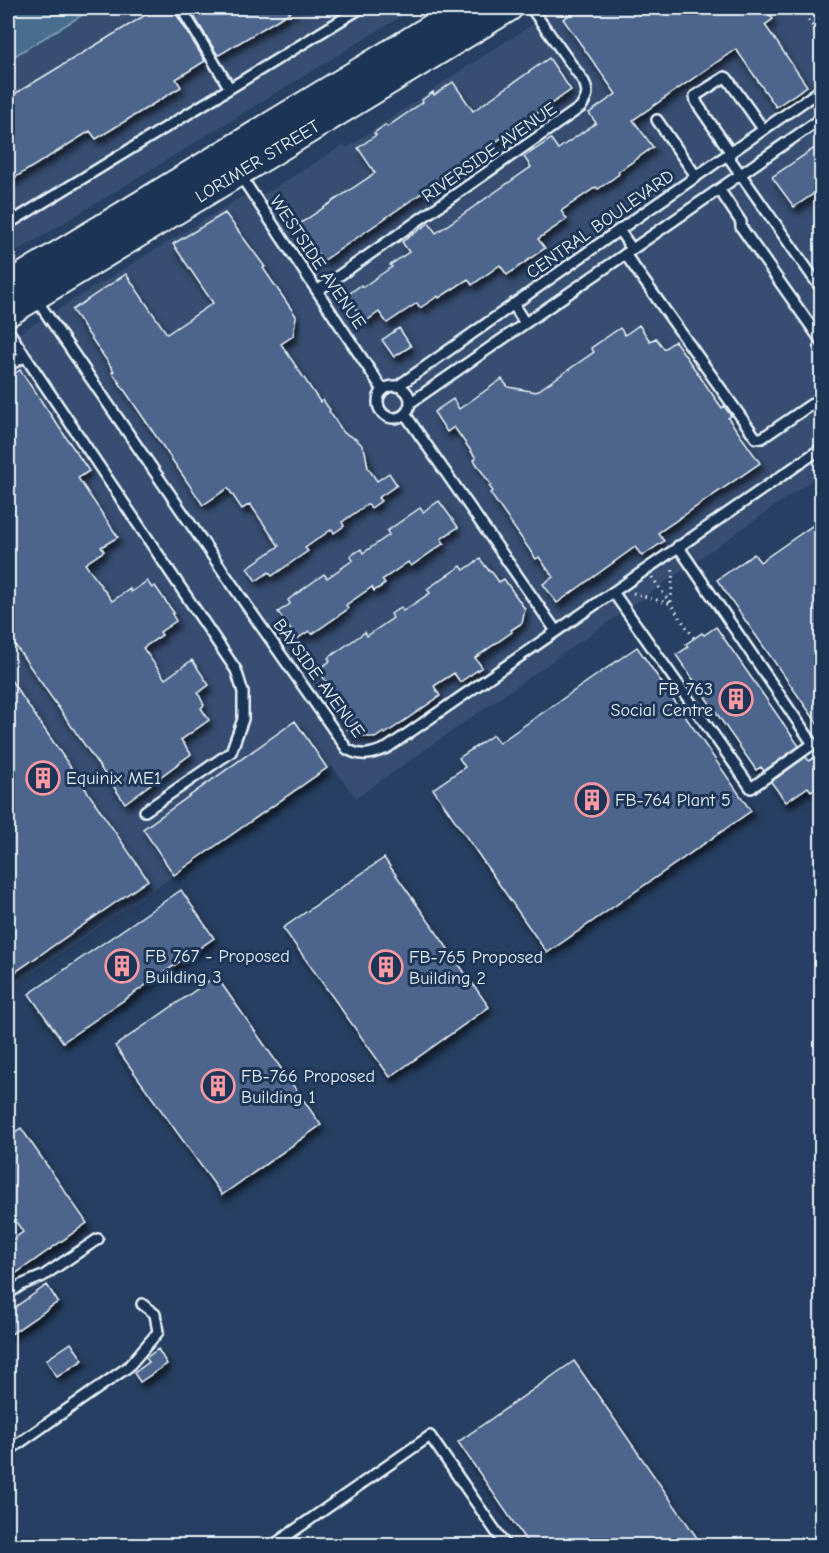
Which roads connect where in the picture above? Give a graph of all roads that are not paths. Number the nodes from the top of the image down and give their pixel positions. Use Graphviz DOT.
graph roads {
  1 [pos="181,8"];
  2 [pos="361,8"];
  3 [pos="464,8"];
  4 [pos="509,8"];
  5 [pos="531,8"];
  6 [pos="230,87"];
  7 [pos="822,89"];
  8 [pos="822,118"];
  9 [pos="657,120"];
  10 [pos="764,129"];
  11 [pos="729,154"];
  12 [pos="232,162"];
  13 [pos="740,174"];
  14 [pos="696,176"];
  15 [pos="719,189"];
  16 [pos="8,224"];
  17 [pos="619,230"];
  18 [pos="628,251"];
  19 [pos="24,286"];
  20 [pos="822,290"];
  21 [pos="317,291"];
  22 [pos="513,304"];
  23 [pos="8,313"];
  24 [pos="525,323"];
  25 [pos="8,330"];
  26 [pos="822,342"];
  27 [pos="25,356"];
  28 [pos="8,366"];
  29 [pos="398,386"];
  30 [pos="383,390"];
  31 [pos="822,397"];
  32 [pos="410,403"];
  33 [pos="405,414"];
  34 [pos="822,447"];
  35 [pos="676,548"];
  36 [pos="615,590"];
  37 [pos="556,631"];
  38 [pos="145,811"];
  39 [pos="98,1239"];
  40 [pos="8,1293"];
  41 [pos="142,1304"];
  42 [pos="8,1451"];
  43 [pos="272,1545"];
  44 [pos="506,1545"];
  1 -- 6 [label="lane"];
  2 -- 6 [label="lane"];
  3 -- 12 [label="main road, LORIMER STREET"];
  4 -- 12 [label="main road, LORIMER STREET"];
  5 -- 21 [label="lane, RIVERSIDE AVENUE"];
  6 -- 16 [label="lane"];
  7 -- 10 [label="lane, CENTRAL BOULEVARD"];
  8 -- 13 [label="lane"];
  9 -- 14 [label="lane"];
  10 -- 11 [label="lane, CENTRAL BOULEVARD"];
  10 -- 11 [label="lane"];
  11 -- 13 [label="lane"];
  11 -- 14 [label="lane, CENTRAL BOULEVARD"];
  12 -- 19 [label="main road, LORIMER STREET"];
  12 -- 21 [label="lane, WESTSIDE AVENUE"];
  13 -- 15 [label="lane"];
  13 -- 20 [label="lane"];
  14 -- 17 [label="lane, CENTRAL BOULEVARD"];
  15 -- 18 [label="lane"];
  15 -- 26 [label="lane"];
  17 -- 18 [label="lane"];
  17 -- 22 [label="lane, CENTRAL BOULEVARD"];
  18 -- 24 [label="lane"];
  18 -- 31 [label="lane"];
  19 -- 23 [label="main road, LORIMER STREET"];
  19 -- 37 [label="lane, BAYSIDE AVENUE"];
  21 -- 30 [label="lane, WESTSIDE AVENUE"];
  22 -- 24 [label="lane"];
  22 -- 29 [label="lane, CENTRAL BOULEVARD"];
  24 -- 32 [label="lane"];
  25 -- 27 [label="lane"];
  27 -- 28 [label="lane"];
  27 -- 38 [label="lane"];
  29 -- 30 [label="lane"];
  29 -- 32 [label="lane"];
  30 -- 33 [label="lane"];
  32 -- 33 [label="lane"];
  33 -- 37 [label="lane"];
  34 -- 35 [label="lane, BAYSIDE AVENUE"];
  35 -- 36 [label="lane, BAYSIDE AVENUE"];
  35 -- 36 [label="lane"];
  36 -- 37 [label="lane, BAYSIDE AVENUE"];
  39 -- 40 [label="lane"];
  41 -- 42 [label="lane"];
  43 -- 44 [label="lane"];
}
